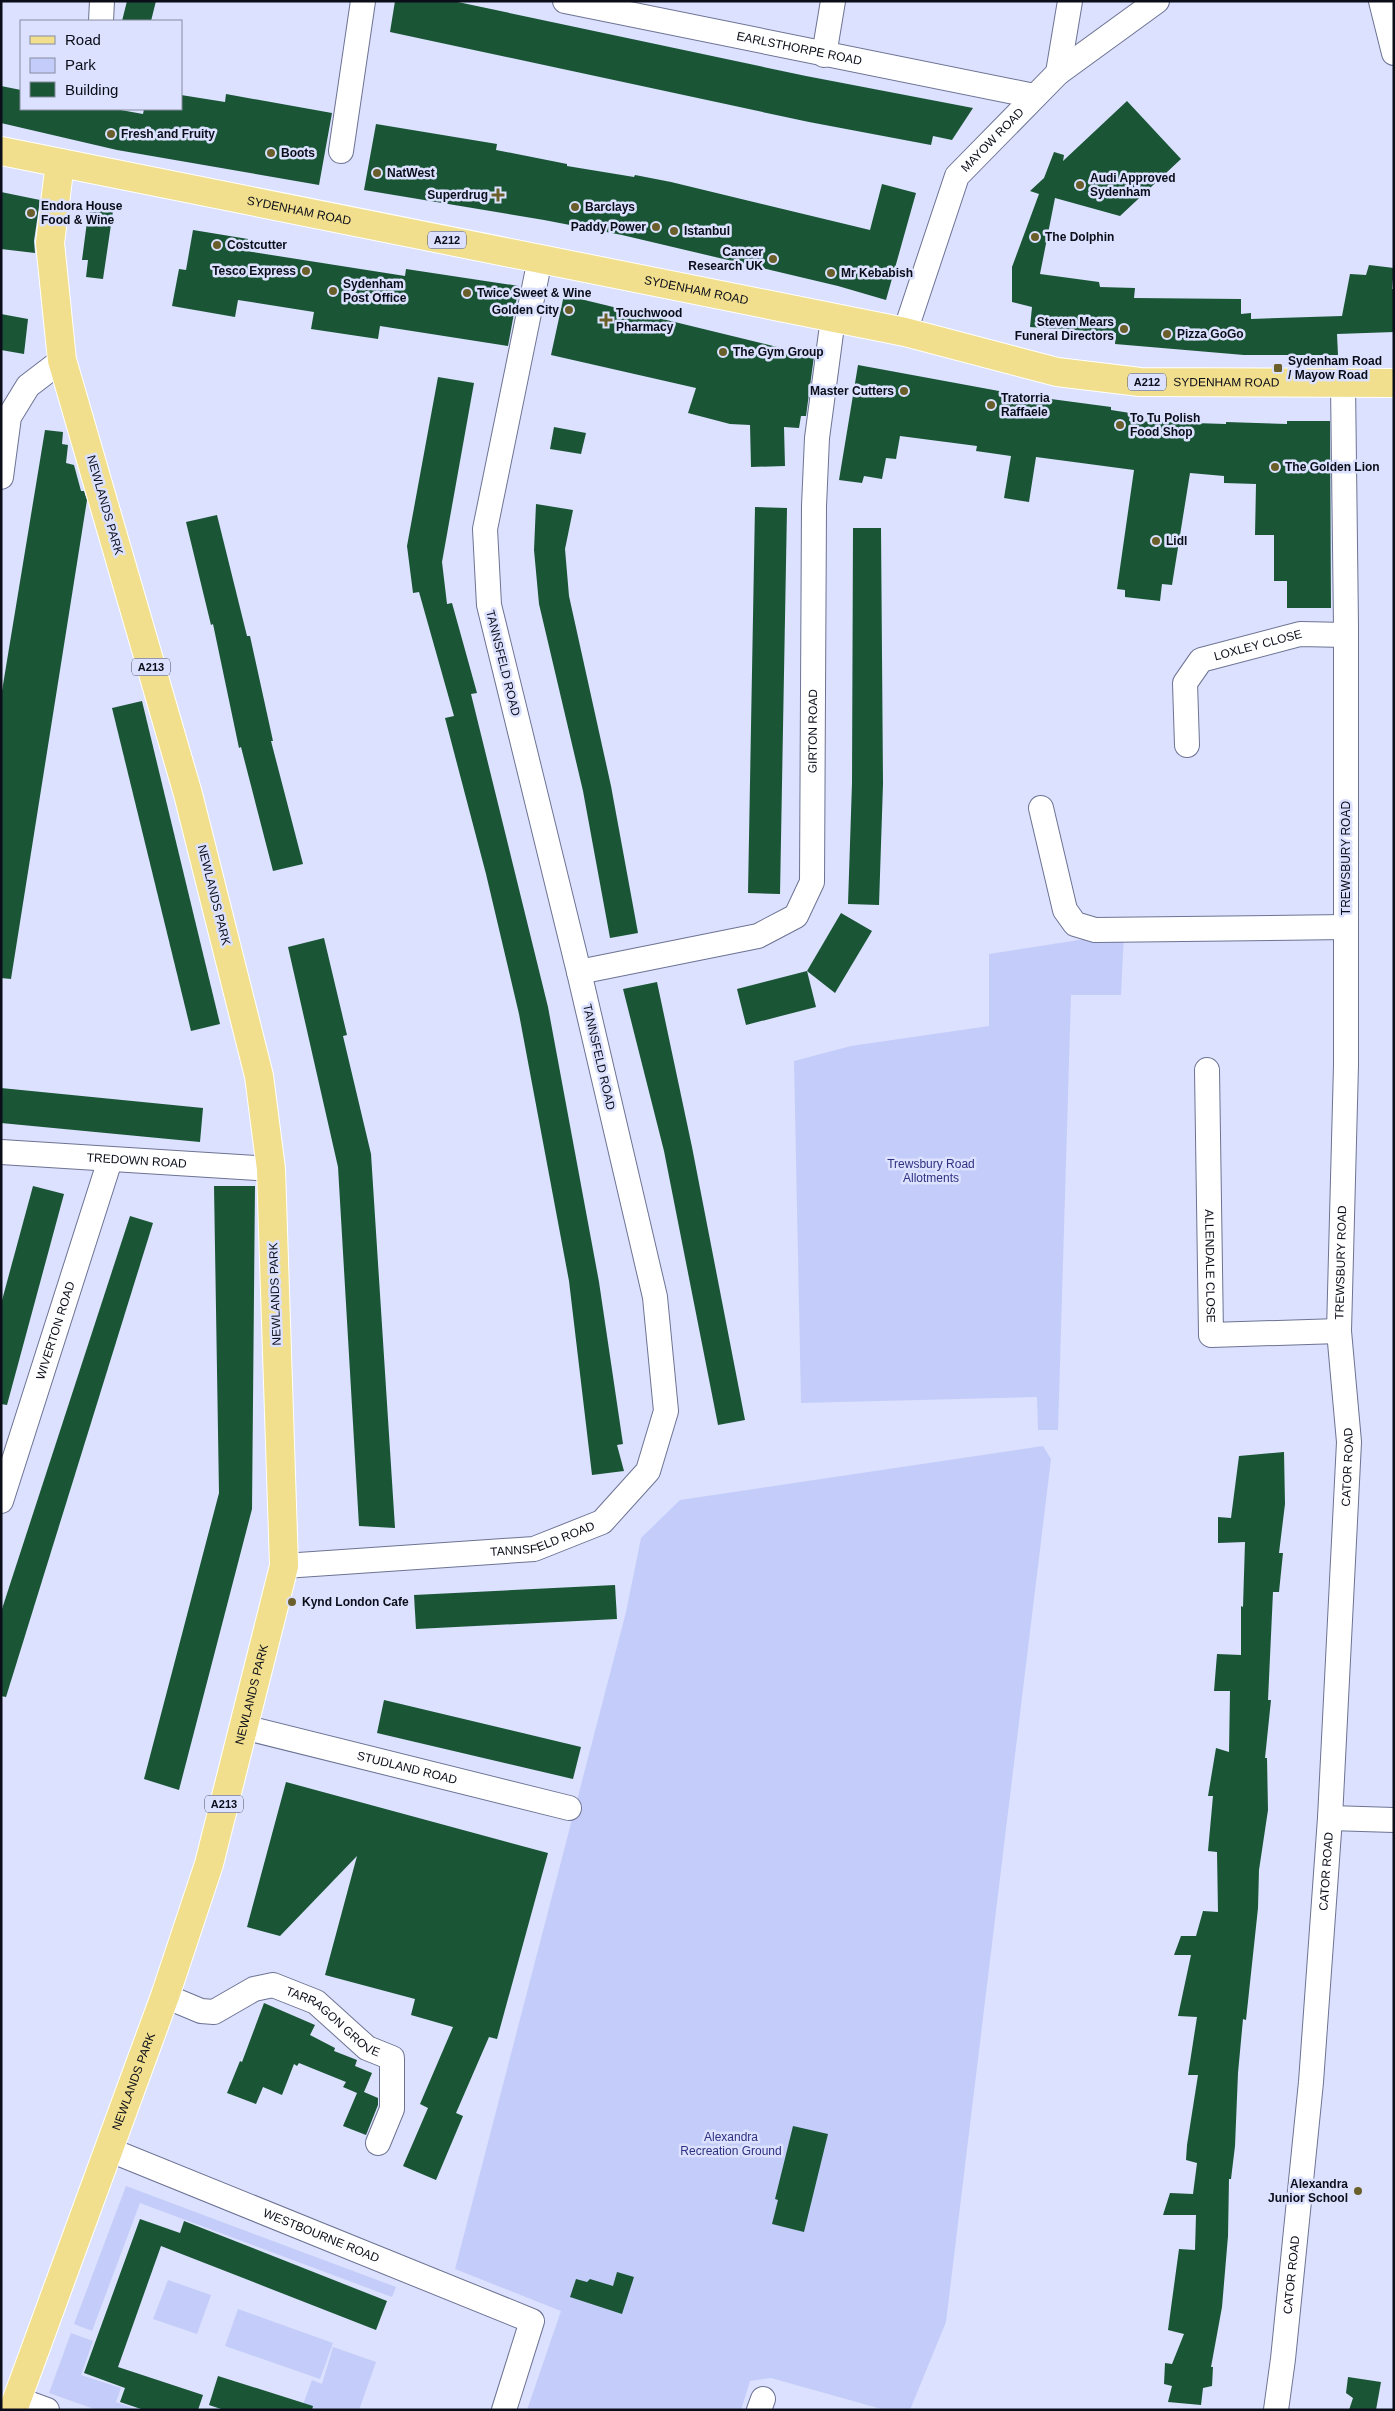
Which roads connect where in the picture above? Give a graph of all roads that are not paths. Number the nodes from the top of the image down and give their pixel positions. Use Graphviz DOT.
graph roads {
  1 [pos="102,1"];
  2 [pos="363,1"];
  3 [pos="565,1"];
  4 [pos="832,1"];
  5 [pos="1070,1"];
  6 [pos="1157,1"];
  7 [pos="1380,1"];
  8 [pos="599,5"];
  9 [pos="101,20"];
  10 [pos="1394,53"];
  11 [pos="824,55"];
  12 [pos="1058,73"];
  13 [pos="1034,96"];
  14 [pos="1,151"];
  15 [pos="341,151"];
  16 [pos="60,163"];
  17 [pos="540,259"];
  18 [pos="833,318"];
  19 [pos="906,332"];
  20 [pos="62,360"];
  21 [pos="1394,383"];
  22 [pos="1343,384"];
  23 [pos="1,477"];
  24 [pos="1346,635"];
  25 [pos="1187,746"];
  26 [pos="1041,808"];
  27 [pos="1346,927"];
  28 [pos="579,972"];
  29 [pos="1207,1070"];
  30 [pos="1,1152"];
  31 [pos="110,1160"];
  32 [pos="272,1169"];
  33 [pos="1338,1331"];
  34 [pos="1,1501"];
  35 [pos="284,1566"];
  36 [pos="243,1727"];
  37 [pos="569,1808"];
  38 [pos="1330,1818"];
  39 [pos="1394,1820"];
  40 [pos="165,1996"];
  41 [pos="378,2143"];
  42 [pos="110,2150"];
  43 [pos="15,2404"];
  44 [pos="46,2410"];
  45 [pos="504,2410"];
  46 [pos="1276,2410"];
  1 -- 9 [label="street"];
  2 -- 15 [label="street"];
  3 -- 8 [label="street, EARLSTHORPE ROAD"];
  4 -- 11 [label="street"];
  5 -- 12 [label="street"];
  6 -- 12 [label="street, MAYOW ROAD"];
  7 -- 10 [label="street"];
  8 -- 11 [label="street, EARLSTHORPE ROAD"];
  11 -- 13 [label="street, EARLSTHORPE ROAD"];
  12 -- 13 [label="street, MAYOW ROAD"];
  13 -- 19 [label="street, MAYOW ROAD"];
  14 -- 16 [label="main road, SYDENHAM ROAD / A212"];
  16 -- 17 [label="main road, SYDENHAM ROAD / A212"];
  16 -- 20 [label="main road, NEWLANDS PARK / A213"];
  17 -- 18 [label="main road, SYDENHAM ROAD / A212"];
  17 -- 28 [label="street, TANNSFELD ROAD"];
  18 -- 19 [label="main road, SYDENHAM ROAD / A212"];
  18 -- 28 [label="street, GIRTON ROAD"];
  19 -- 22 [label="main road, SYDENHAM ROAD / A212"];
  20 -- 23 [label="street"];
  20 -- 32 [label="main road, NEWLANDS PARK / A213"];
  21 -- 22 [label="main road, SYDENHAM ROAD / A212"];
  22 -- 24 [label="street, TREWSBURY ROAD"];
  24 -- 25 [label="street, LOXLEY CLOSE"];
  24 -- 27 [label="street, TREWSBURY ROAD"];
  26 -- 27 [label="street"];
  27 -- 33 [label="street, TREWSBURY ROAD"];
  28 -- 35 [label="street, TANNSFELD ROAD"];
  29 -- 33 [label="street, ALLENDALE CLOSE"];
  30 -- 31 [label="street, TREDOWN ROAD"];
  31 -- 32 [label="street, TREDOWN ROAD"];
  31 -- 34 [label="street, WIVERTON ROAD"];
  32 -- 35 [label="main road, NEWLANDS PARK / A213"];
  33 -- 38 [label="street, CATOR ROAD"];
  35 -- 36 [label="main road, NEWLANDS PARK / A213"];
  36 -- 37 [label="street, STUDLAND ROAD"];
  36 -- 40 [label="main road, NEWLANDS PARK / A213"];
  38 -- 39 [label="street"];
  38 -- 46 [label="street, CATOR ROAD"];
  40 -- 41 [label="street, TARRAGON GROVE"];
  40 -- 42 [label="main road, NEWLANDS PARK / A213"];
  42 -- 43 [label="main road, NEWLANDS PARK / A213"];
  42 -- 45 [label="street, WESTBOURNE ROAD"];
  43 -- 44 [label="street"];
}
